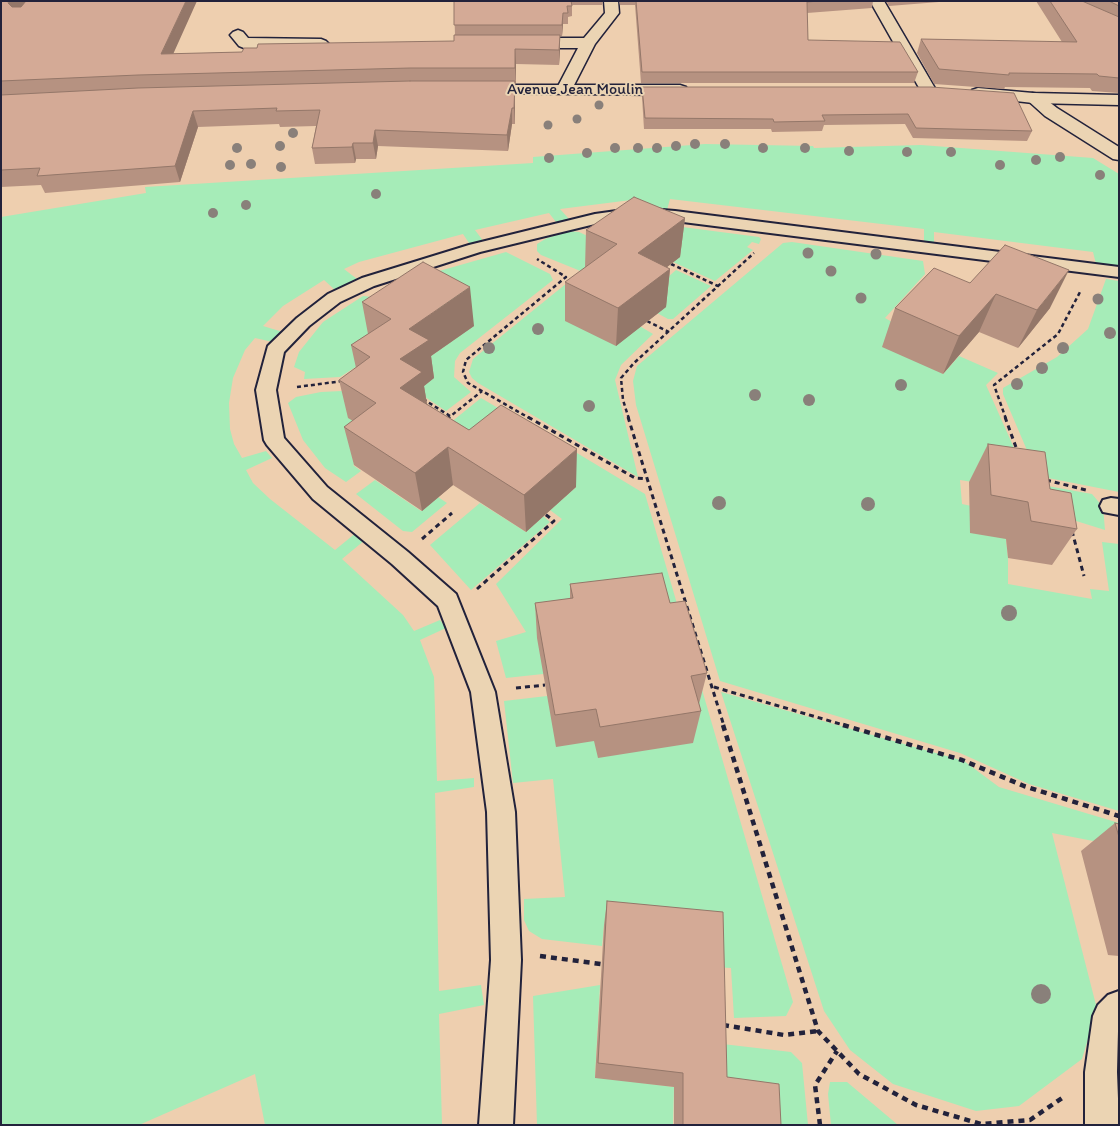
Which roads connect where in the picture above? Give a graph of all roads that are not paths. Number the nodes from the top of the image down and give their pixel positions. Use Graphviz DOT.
graph roads {
  1 [pos="611,1"];
  2 [pos="877,1"];
  3 [pos="238,35"];
  4 [pos="510,43"];
  5 [pos="588,43"];
  6 [pos="336,44"];
  7 [pos="459,90"];
  8 [pos="564,90"];
  9 [pos="701,90"];
  10 [pos="909,90"];
  11 [pos="928,90"];
  12 [pos="946,91"];
  13 [pos="965,92"];
  14 [pos="1033,98"];
  15 [pos="1119,100"];
  16 [pos="1119,155"];
  17 [pos="1119,272"];
  18 [pos="1119,1006"];
  19 [pos="496,1125"];
  20 [pos="1102,1125"];
  1 -- 5 [label="street"];
  2 -- 11 [label="street"];
  3 -- 6 [label="street"];
  4 -- 5 [label="street"];
  5 -- 8 [label="street"];
  7 -- 8 [label="street, Avenue Jean Moulin"];
  8 -- 9 [label="street, Avenue Jean Moulin"];
  10 -- 11 [label="street"];
  11 -- 12 [label="street"];
  13 -- 14 [label="street"];
  14 -- 15 [label="street"];
  14 -- 16 [label="street"];
  17 -- 19 [label="lane"];
  18 -- 20 [label="lane"];
}
